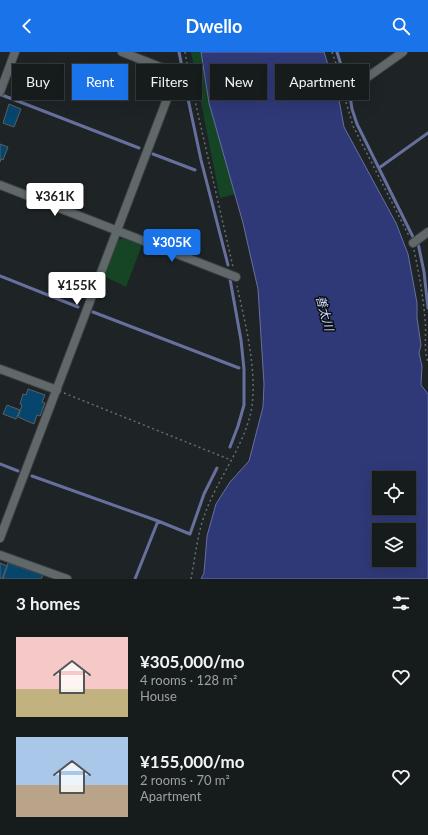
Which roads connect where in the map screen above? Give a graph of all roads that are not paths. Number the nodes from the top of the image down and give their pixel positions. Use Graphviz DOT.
graph roads {
  1 [pos="15,52"];
  2 [pos="122,52"];
  3 [pos="403,52"];
  4 [pos="153,64"];
  5 [pos="369,76"];
  6 [pos="0,92"];
  7 [pos="166,100"];
  8 [pos="0,185"];
  9 [pos="116,230"];
  10 [pos="428,232"];
  11 [pos="413,243"];
  12 [pos="236,277"];
  13 [pos="0,369"];
  14 [pos="57,390"];
  15 [pos="0,538"];
  16 [pos="0,555"];
  17 [pos="67,579"];
  1 -- 6 [label="street"];
  2 -- 4 [label="street"];
  3 -- 5 [label="street"];
  7 -- 9 [label="street"];
  8 -- 9 [label="street"];
  9 -- 12 [label="street"];
  9 -- 14 [label="street"];
  10 -- 11 [label="street"];
  13 -- 14 [label="street"];
  14 -- 15 [label="street"];
  16 -- 17 [label="street"];
}
